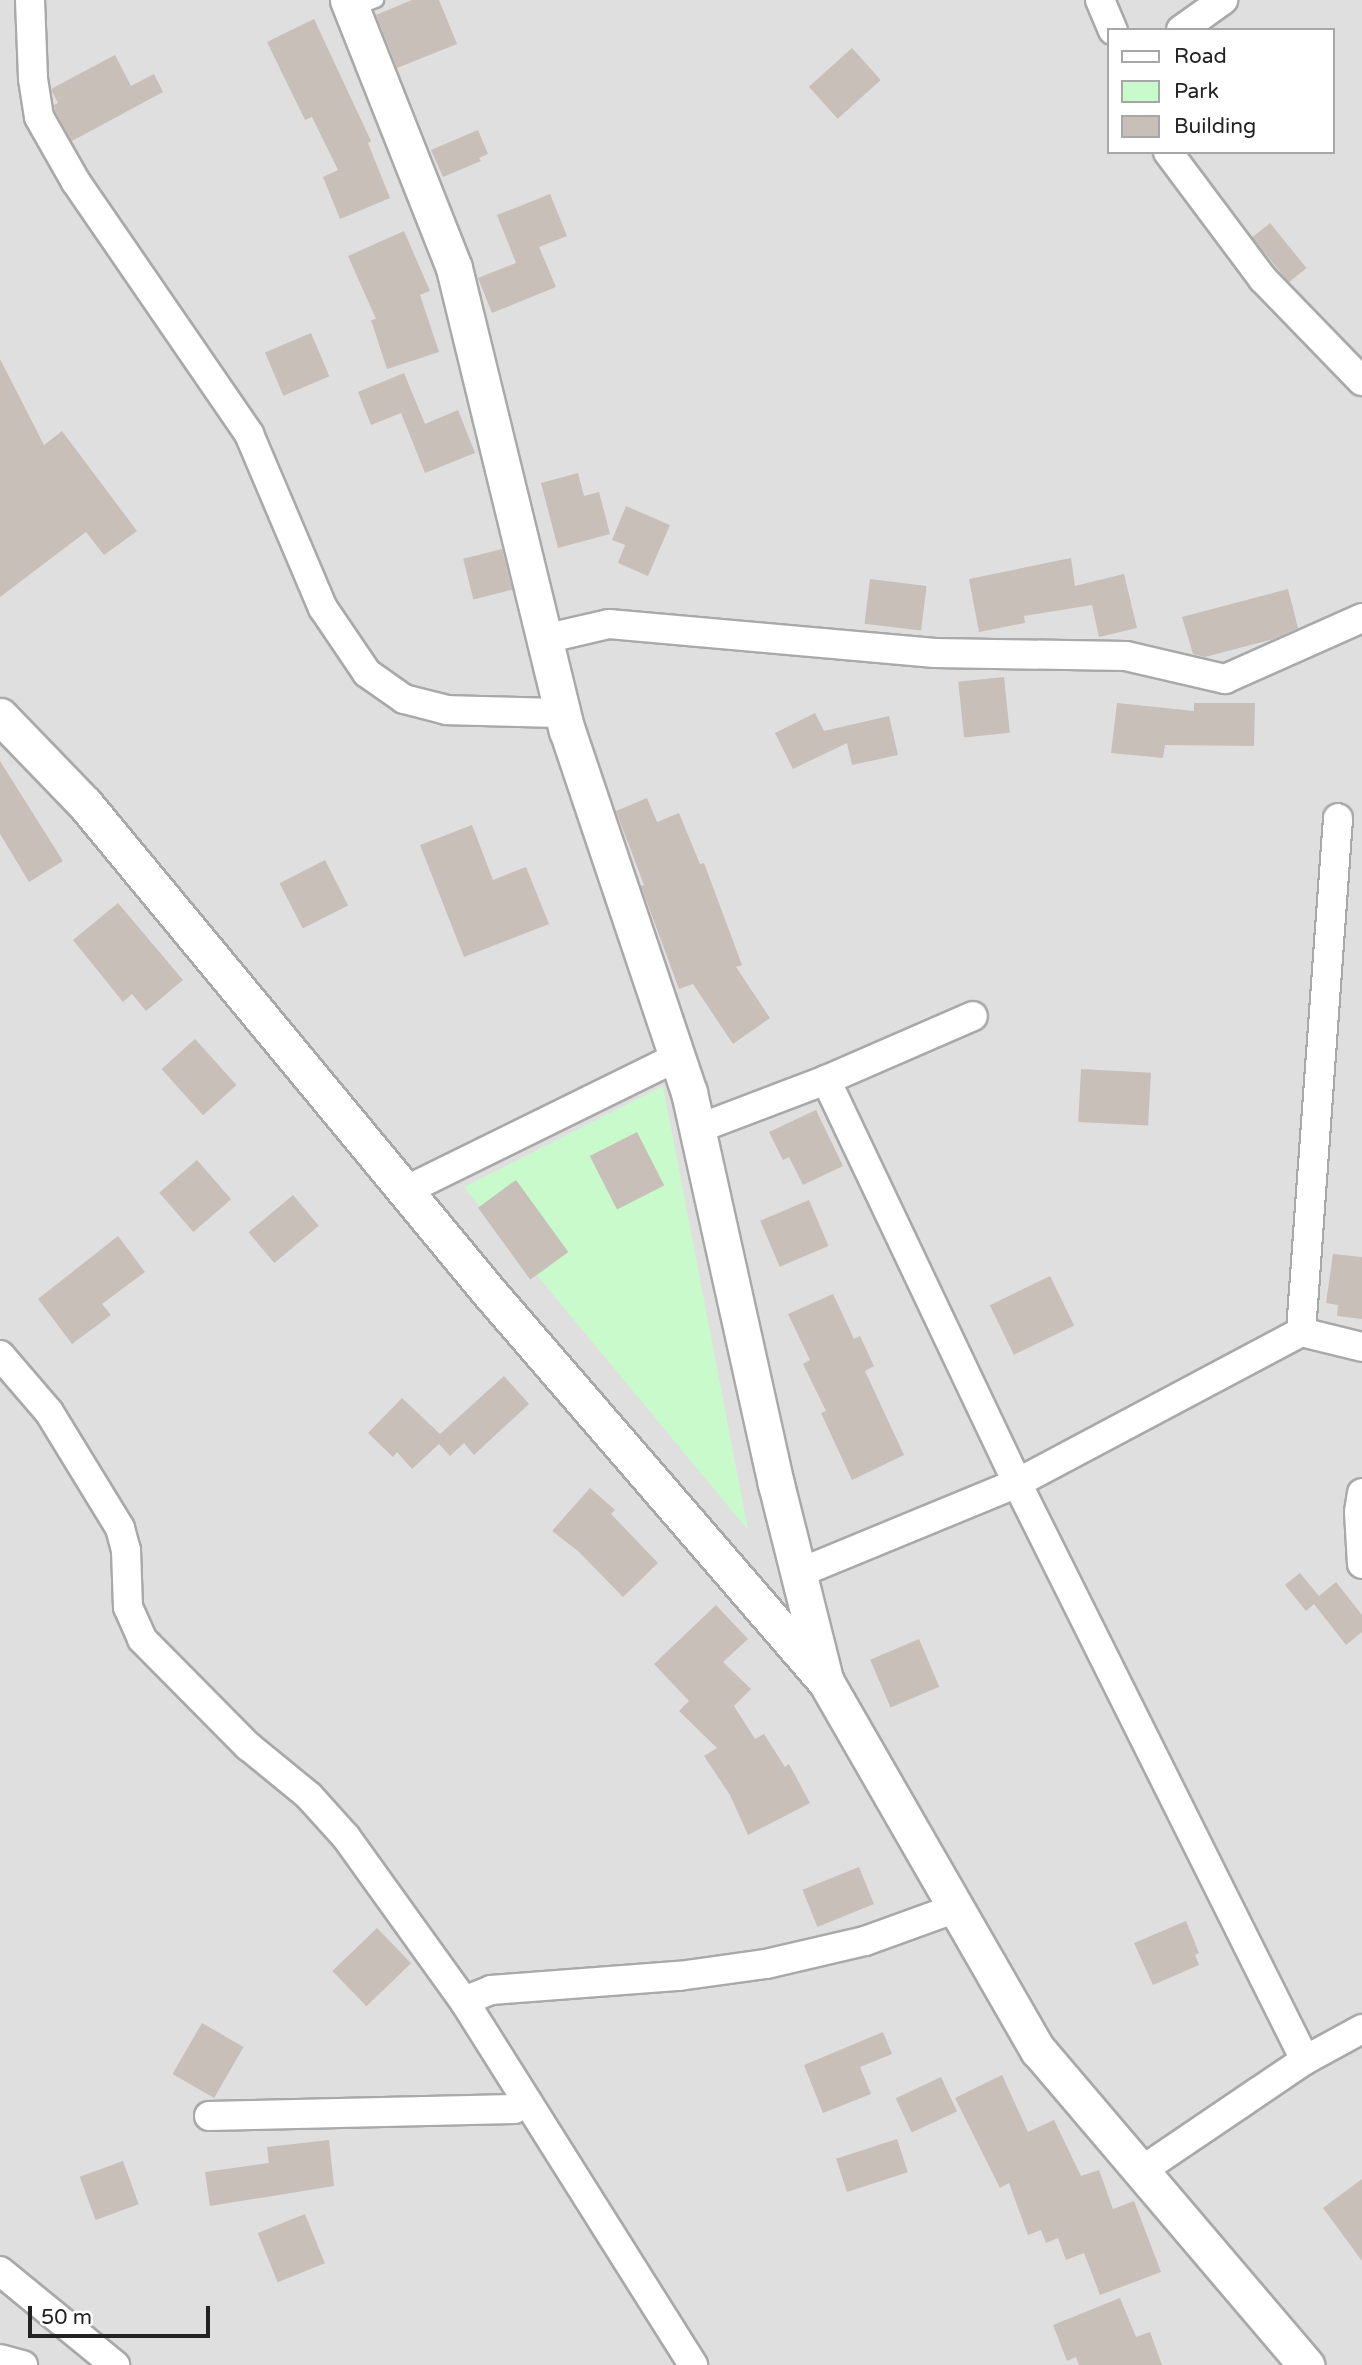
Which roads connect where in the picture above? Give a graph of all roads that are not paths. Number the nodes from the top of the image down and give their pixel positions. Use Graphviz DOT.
graph roads {
  1 [pos="30,0"];
  2 [pos="1100,0"];
  3 [pos="1223,0"];
  4 [pos="359,3"];
  5 [pos="1112,28"];
  6 [pos="1184,28"];
  7 [pos="1169,154"];
  8 [pos="1362,381"];
  9 [pos="1362,618"];
  10 [pos="544,639"];
  11 [pos="563,713"];
  12 [pos="0,716"];
  13 [pos="1338,818"];
  14 [pos="973,1016"];
  15 [pos="677,1057"];
  16 [pos="826,1080"];
  17 [pos="697,1129"];
  18 [pos="405,1191"];
  19 [pos="1301,1332"];
  20 [pos="1362,1347"];
  21 [pos="0,1355"];
  22 [pos="1017,1483"];
  23 [pos="1362,1493"];
  24 [pos="1362,1564"];
  25 [pos="799,1573"];
  26 [pos="826,1682"];
  27 [pos="956,1908"];
  28 [pos="464,2001"];
  29 [pos="1362,2029"];
  30 [pos="1305,2060"];
  31 [pos="527,2102"];
  32 [pos="209,2116"];
  33 [pos="1141,2171"];
  34 [pos="0,2271"];
  35 [pos="0,2359"];
  36 [pos="23,2365"];
  37 [pos="116,2365"];
  38 [pos="693,2365"];
  39 [pos="1306,2365"];
  1 -- 11 [label="street"];
  2 -- 5 [label="street"];
  3 -- 6 [label="street"];
  4 -- 10 [label="street"];
  7 -- 8 [label="street"];
  9 -- 10 [label="street"];
  10 -- 11 [label="street"];
  11 -- 15 [label="street"];
  12 -- 18 [label="street"];
  13 -- 19 [label="street"];
  14 -- 16 [label="street"];
  15 -- 17 [label="street"];
  15 -- 18 [label="street"];
  16 -- 17 [label="street"];
  16 -- 22 [label="street"];
  17 -- 25 [label="street"];
  18 -- 26 [label="street"];
  19 -- 20 [label="street"];
  19 -- 22 [label="street"];
  21 -- 28 [label="street"];
  22 -- 25 [label="street"];
  22 -- 30 [label="street"];
  23 -- 24 [label="street"];
  25 -- 26 [label="street"];
  26 -- 27 [label="street"];
  27 -- 28 [label="street"];
  27 -- 33 [label="street"];
  28 -- 31 [label="street"];
  29 -- 30 [label="street"];
  30 -- 33 [label="street"];
  31 -- 32 [label="street"];
  31 -- 38 [label="street"];
  33 -- 39 [label="street"];
  34 -- 37 [label="street"];
  35 -- 36 [label="street"];
}
